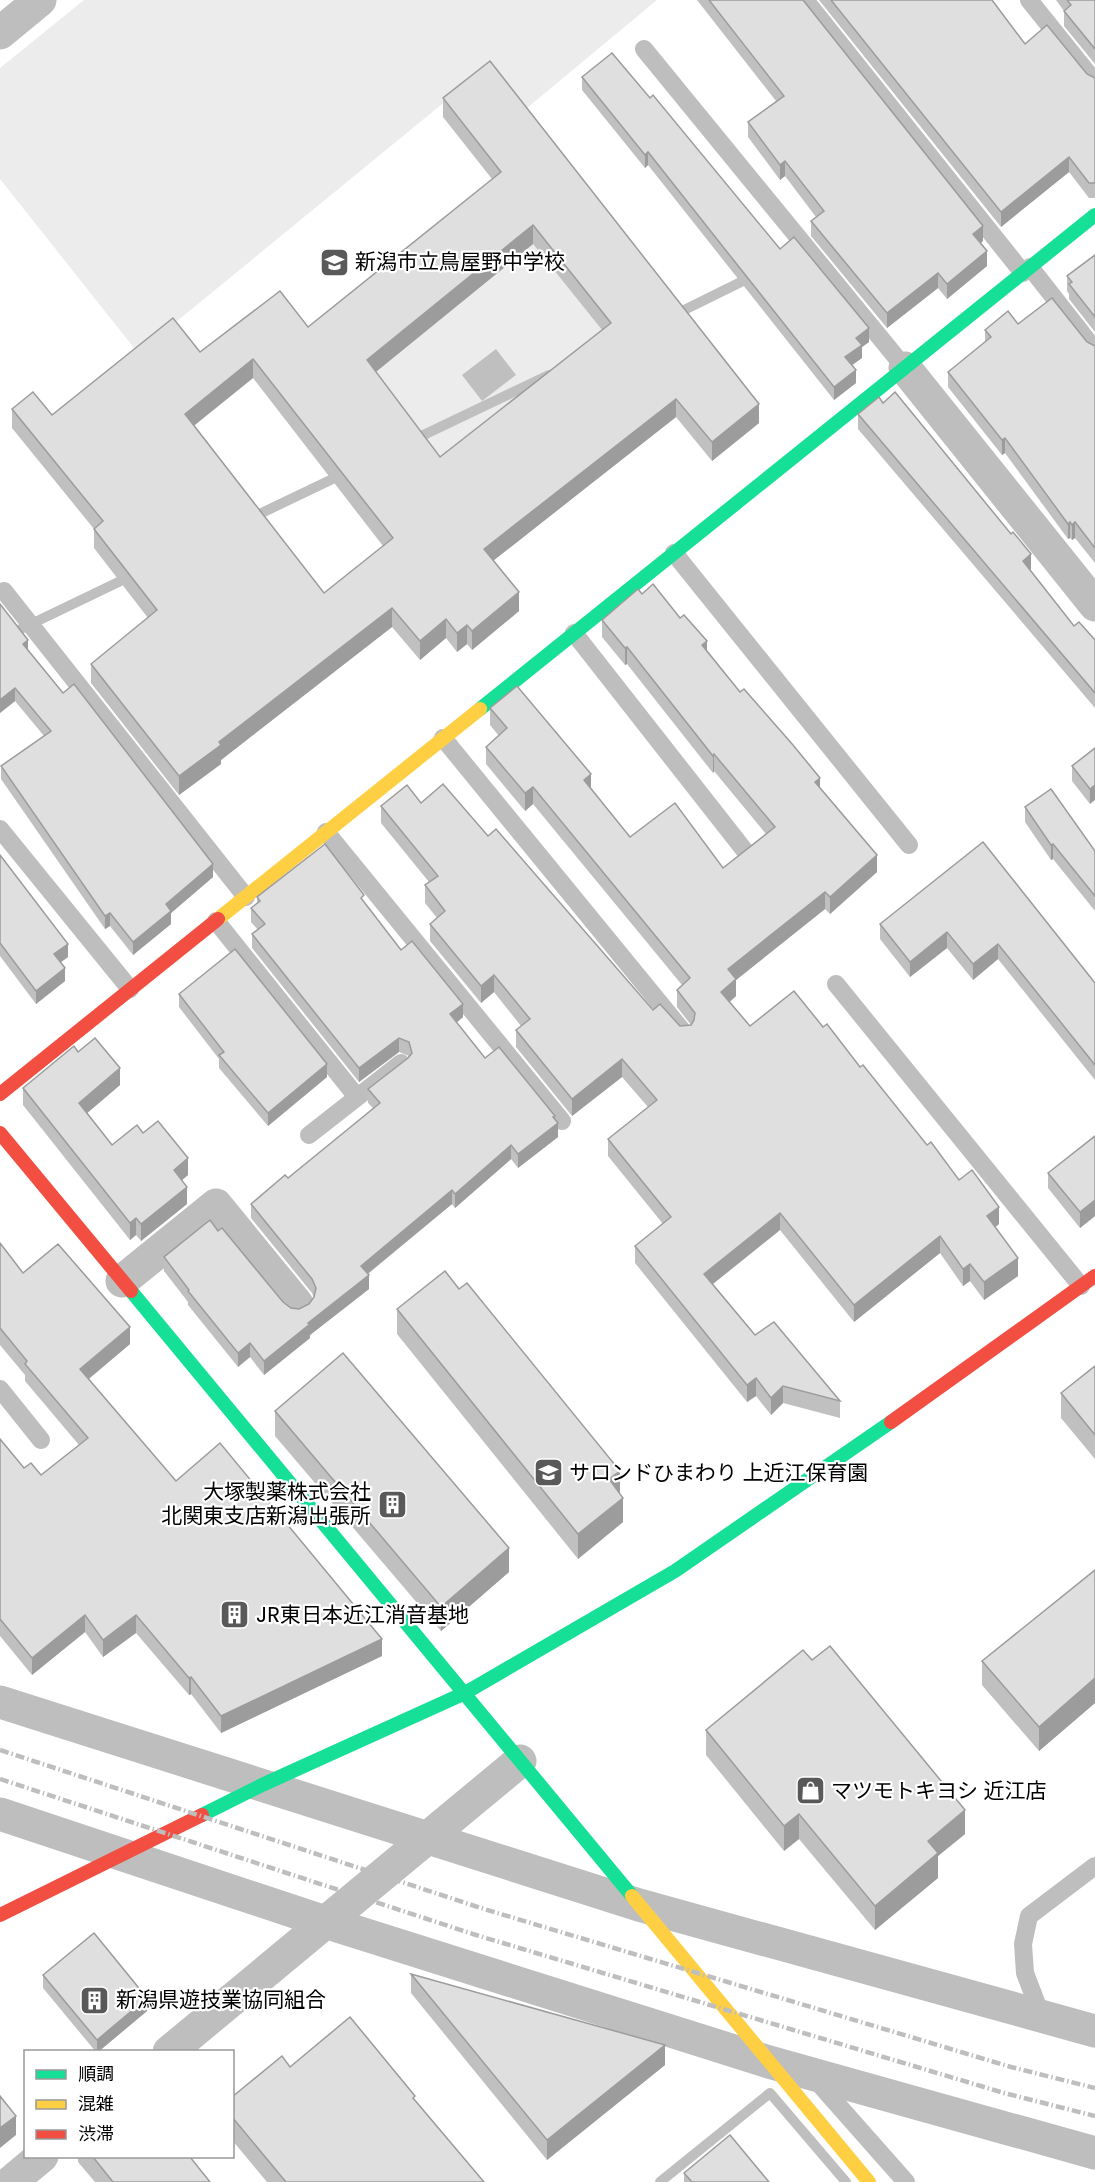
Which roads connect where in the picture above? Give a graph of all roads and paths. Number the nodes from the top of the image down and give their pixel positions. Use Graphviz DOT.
graph roads {
  1 [pos="40,0"];
  2 [pos="805,0"];
  3 [pos="1029,0"];
  4 [pos="0,33"];
  5 [pos="644,49"];
  6 [pos="1095,82"];
  7 [pos="1095,215"];
  8 [pos="1027,270"];
  9 [pos="1095,350"];
  10 [pos="905,368"];
  11 [pos="674,553"];
  12 [pos="4,591"];
  13 [pos="1095,605"];
  14 [pos="574,633"];
  15 [pos="443,738"];
  16 [pos="0,829"];
  17 [pos="326,832"];
  18 [pos="909,845"];
  19 [pos="745,851"];
  20 [pos="246,897"];
  21 [pos="216,921"];
  22 [pos="836,984"];
  23 [pos="130,989"];
  24 [pos="684,1034"];
  25 [pos="401,1062"];
  26 [pos="0,1094"];
  27 [pos="357,1097"];
  28 [pos="562,1120"];
  29 [pos="0,1133"];
  30 [pos="309,1135"];
  31 [pos="122,1281"];
  32 [pos="1088,1281"];
  33 [pos="297,1304"];
  34 [pos="0,1389"];
  35 [pos="41,1440"];
  36 [pos="465,1693"];
  37 [pos="0,1702"];
  38 [pos="520,1761"];
  39 [pos="262,1785"];
  40 [pos="0,1814"];
  41 [pos="427,1838"];
  42 [pos="122,1855"];
  43 [pos="1095,1866"];
  44 [pos="639,1905"];
  45 [pos="0,1915"];
  46 [pos="325,1922"];
  47 [pos="1095,2031"];
  48 [pos="1095,2040"];
  49 [pos="171,2050"];
  50 [pos="769,2062"];
  51 [pos="810,2074"];
  52 [pos="1062,2129"];
  53 [pos="1095,2139"];
  54 [pos="1095,2153"];
  55 [pos="41,2158"];
  56 [pos="11,2182"];
  57 [pos="869,2182"];
  58 [pos="906,2182"];
  1 -- 4 [label="street"];
  2 -- 8 [label="lane"];
  3 -- 6 [label="lane"];
  5 -- 10 [label="lane"];
  7 -- 8 [label="street"];
  8 -- 9 [label="lane"];
  8 -- 10 [label="street"];
  10 -- 11 [label="street"];
  10 -- 13 [label="street"];
  11 -- 14 [label="street"];
  11 -- 18 [label="lane"];
  12 -- 20 [label="lane"];
  14 -- 15 [label="street"];
  14 -- 19 [label="lane"];
  15 -- 17 [label="street"];
  15 -- 24 [label="lane"];
  16 -- 23 [label="lane"];
  17 -- 20 [label="street"];
  17 -- 28 [label="lane"];
  20 -- 21 [label="street"];
  21 -- 23 [label="street"];
  21 -- 27 [label="lane"];
  22 -- 32 [label="lane"];
  23 -- 26 [label="street"];
  25 -- 27 [label="lane"];
  27 -- 30 [label="lane"];
  29 -- 31 [label="street"];
  31 -- 33 [label="street"];
  31 -- 36 [label="street"];
  32 -- 36 [label="street"];
  34 -- 35 [label="lane"];
  36 -- 38 [label="street"];
  36 -- 39 [label="street"];
  37 -- 39 [label="street"];
  38 -- 41 [label="street"];
  38 -- 44 [label="street"];
  39 -- 41 [label="street"];
  39 -- 42 [label="street"];
  40 -- 42 [label="street"];
  41 -- 44 [label="street"];
  41 -- 46 [label="street"];
  42 -- 45 [label="street"];
  42 -- 46 [label="street"];
  43 -- 48 [label="lane"];
  44 -- 47 [label="street"];
  44 -- 50 [label="street"];
  46 -- 49 [label="street"];
  46 -- 50 [label="street"];
  50 -- 51 [label="street"];
  50 -- 57 [label="street"];
  51 -- 54 [label="street"];
  51 -- 58 [label="lane"];
  52 -- 53 [label="lane"];
  55 -- 56 [label="street"];
}
